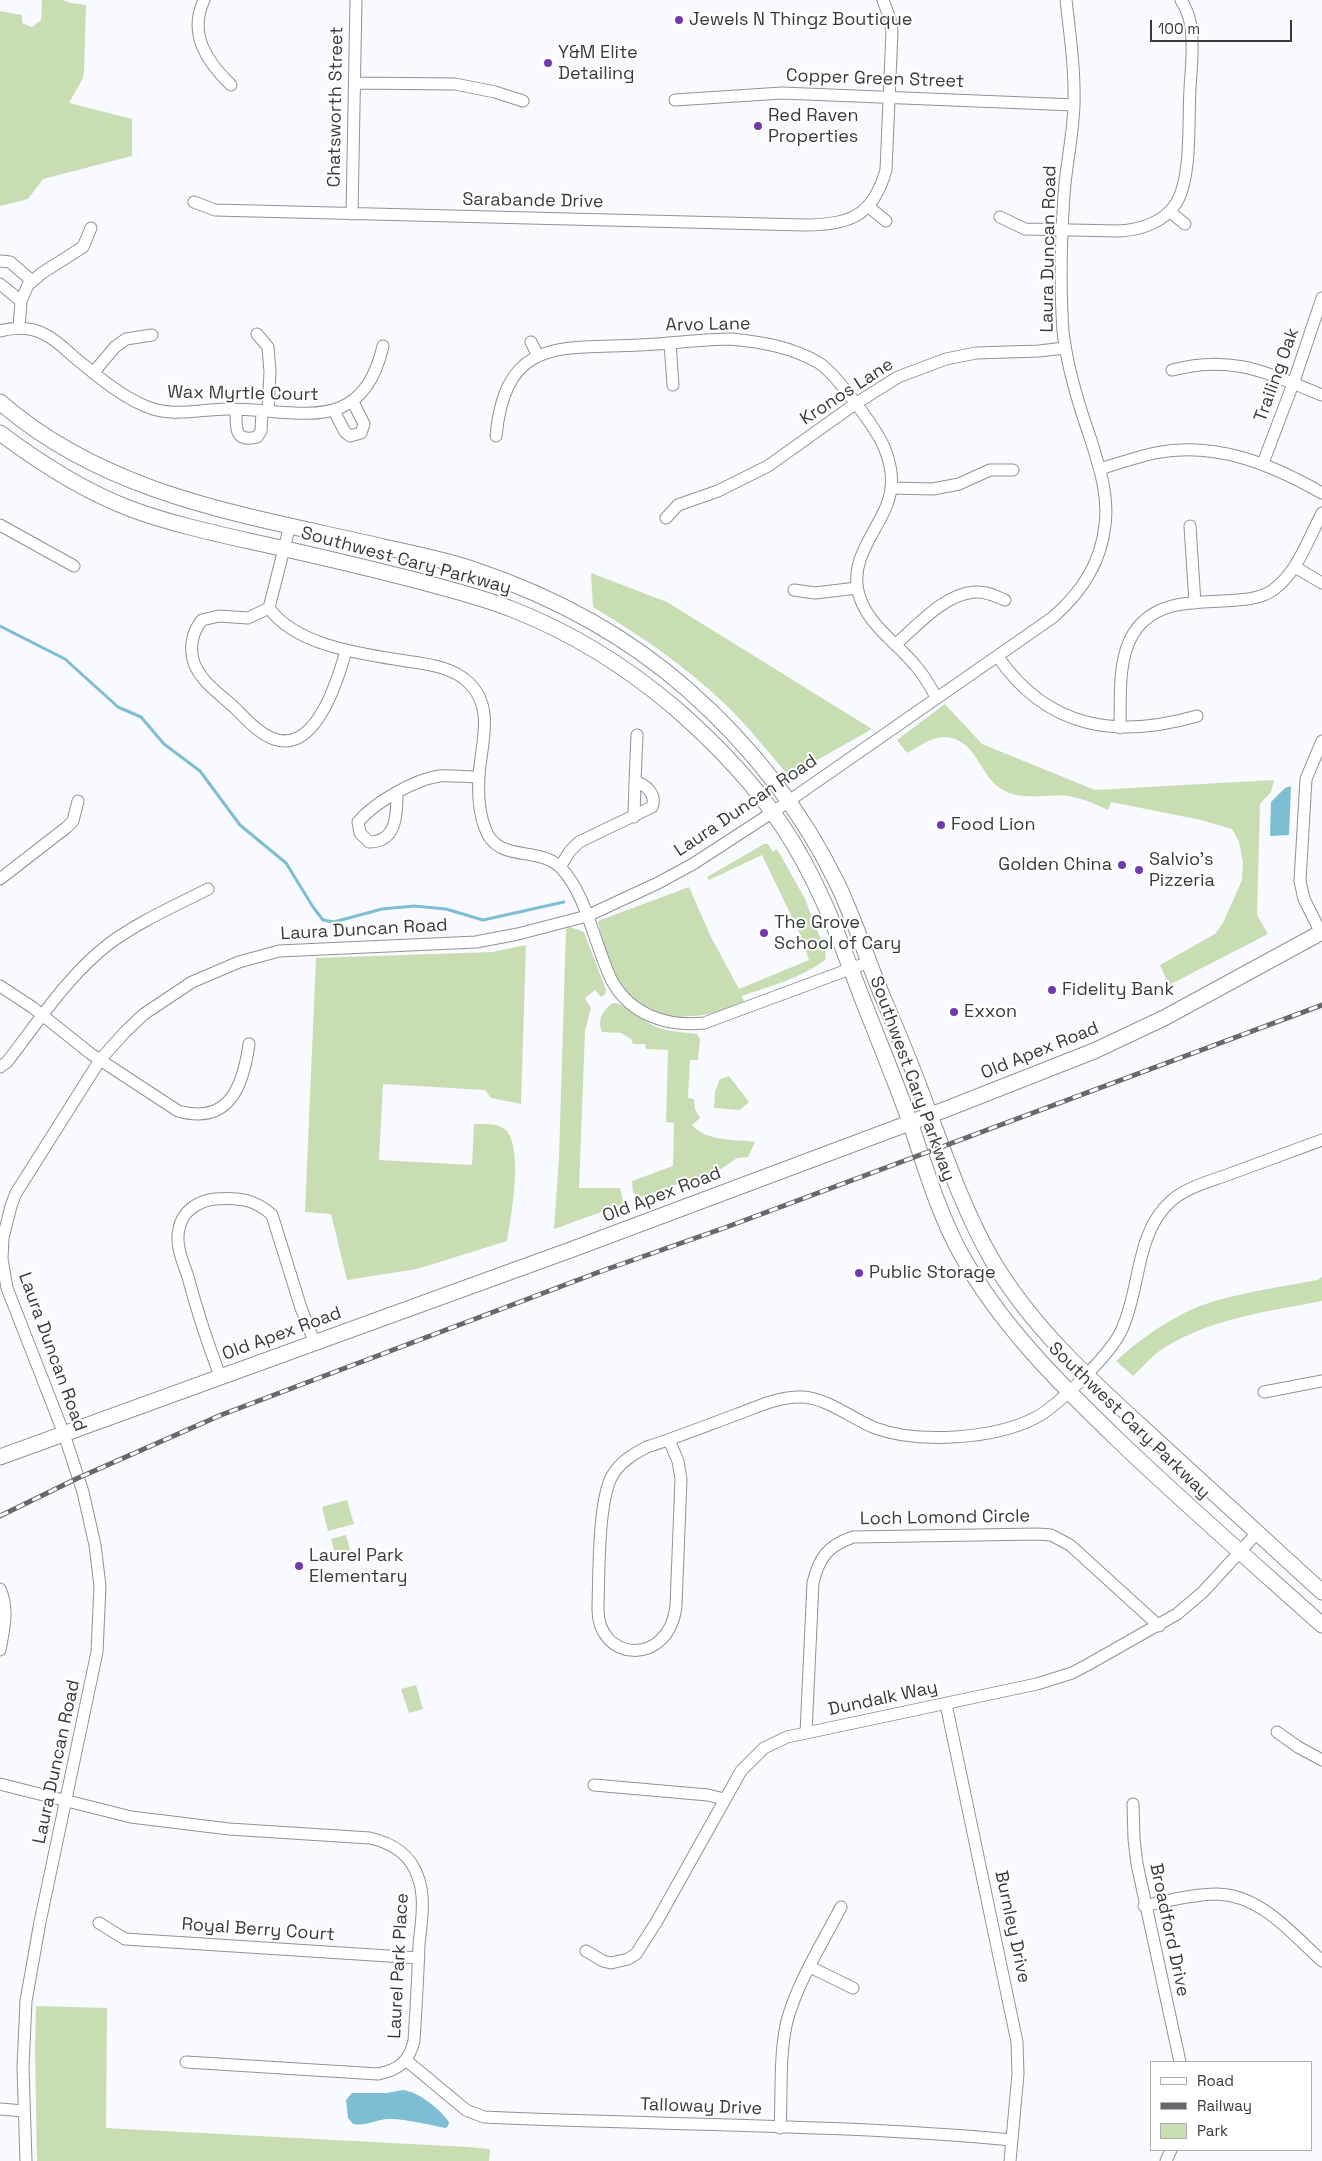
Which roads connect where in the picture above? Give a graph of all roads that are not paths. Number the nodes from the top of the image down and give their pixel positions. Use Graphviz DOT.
graph roads {
  1 [pos="204,0"];
  2 [pos="356,0"];
  3 [pos="883,0"];
  4 [pos="1066,0"];
  5 [pos="1181,0"];
  6 [pos="355,83"];
  7 [pos="231,85"];
  8 [pos="890,96"];
  9 [pos="675,100"];
  10 [pos="523,101"];
  11 [pos="1074,105"];
  12 [pos="194,202"];
  13 [pos="870,207"];
  14 [pos="1170,212"];
  15 [pos="352,214"];
  16 [pos="1000,217"];
  17 [pos="886,221"];
  18 [pos="1185,224"];
  19 [pos="91,228"];
  20 [pos="1063,230"];
  21 [pos="0,261"];
  22 [pos="32,281"];
  23 [pos="0,284"];
  24 [pos="1322,298"];
  25 [pos="21,301"];
  26 [pos="19,328"];
  27 [pos="0,331"];
  28 [pos="257,334"];
  29 [pos="152,335"];
  30 [pos="531,342"];
  31 [pos="670,343"];
  32 [pos="383,346"];
  33 [pos="1065,348"];
  34 [pos="538,356"];
  35 [pos="1172,370"];
  36 [pos="93,373"];
  37 [pos="1293,384"];
  38 [pos="673,385"];
  39 [pos="1322,395"];
  40 [pos="0,402"];
  41 [pos="353,402"];
  42 [pos="855,404"];
  43 [pos="236,410"];
  44 [pos="265,411"];
  45 [pos="334,411"];
  46 [pos="0,433"];
  47 [pos="496,436"];
  48 [pos="1263,463"];
  49 [pos="1100,469"];
  50 [pos="1014,470"];
  51 [pos="892,488"];
  52 [pos="1322,493"];
  53 [pos="1322,513"];
  54 [pos="666,518"];
  55 [pos="0,525"];
  56 [pos="290,525"];
  57 [pos="1190,526"];
  58 [pos="283,548"];
  59 [pos="74,566"];
  60 [pos="1295,567"];
  61 [pos="1322,583"];
  62 [pos="857,588"];
  63 [pos="794,590"];
  64 [pos="1005,600"];
  65 [pos="1195,603"];
  66 [pos="269,608"];
  67 [pos="896,644"];
  68 [pos="346,651"];
  69 [pos="998,657"];
  70 [pos="936,697"];
  71 [pos="1197,716"];
  72 [pos="1120,728"];
  73 [pos="637,735"];
  74 [pos="1322,741"];
  75 [pos="479,777"];
  76 [pos="635,782"];
  77 [pos="397,793"];
  78 [pos="788,800"];
  79 [pos="78,801"];
  80 [pos="773,812"];
  81 [pos="634,817"];
  82 [pos="560,867"];
  83 [pos="0,879"];
  84 [pos="208,889"];
  85 [pos="587,916"];
  86 [pos="1321,932"];
  87 [pos="869,962"];
  88 [pos="851,969"];
  89 [pos="0,986"];
  90 [pos="42,1016"];
  91 [pos="249,1044"];
  92 [pos="100,1060"];
  93 [pos="0,1067"];
  94 [pos="930,1115"];
  95 [pos="910,1122"];
  96 [pos="1322,1140"];
  97 [pos="3,1290"];
  98 [pos="314,1341"];
  99 [pos="1085,1375"];
  100 [pos="220,1376"];
  101 [pos="1322,1380"];
  102 [pos="1067,1391"];
  103 [pos="1264,1392"];
  104 [pos="64,1434"];
  105 [pos="668,1440"];
  106 [pos="0,1457"];
  107 [pos="1257,1533"];
  108 [pos="1240,1551"];
  109 [pos="0,1589"];
  110 [pos="1322,1592"];
  111 [pos="1322,1625"];
  112 [pos="1159,1626"];
  113 [pos="0,1650"];
  114 [pos="946,1704"];
  115 [pos="1277,1732"];
  116 [pos="806,1733"];
  117 [pos="1322,1760"];
  118 [pos="0,1784"];
  119 [pos="594,1785"];
  120 [pos="724,1799"];
  121 [pos="67,1801"];
  122 [pos="1133,1804"];
  123 [pos="1144,1906"];
  124 [pos="842,1907"];
  125 [pos="100,1923"];
  126 [pos="586,1951"];
  127 [pos="419,1958"];
  128 [pos="1322,1961"];
  129 [pos="810,1967"];
  130 [pos="853,1988"];
  131 [pos="406,2061"];
  132 [pos="1180,2061"];
  133 [pos="186,2062"];
  134 [pos="0,2109"];
  135 [pos="24,2111"];
  136 [pos="780,2128"];
  137 [pos="1012,2140"];
  138 [pos="26,2161"];
  139 [pos="1010,2161"];
  1 -- 7 [label="street"];
  2 -- 6 [label="street, Chatsworth Street"];
  3 -- 8 [label="street"];
  4 -- 11 [label="street, Laura Duncan Road"];
  5 -- 14 [label="street"];
  6 -- 10 [label="street"];
  6 -- 15 [label="street, Chatsworth Street"];
  8 -- 9 [label="street, Copper Green Street"];
  8 -- 11 [label="street, Copper Green Street"];
  8 -- 13 [label="street"];
  11 -- 20 [label="street, Laura Duncan Road"];
  12 -- 15 [label="street, Sarabande Drive"];
  13 -- 15 [label="street, Sarabande Drive"];
  13 -- 17 [label="street"];
  14 -- 18 [label="street"];
  14 -- 20 [label="street"];
  16 -- 20 [label="street"];
  19 -- 22 [label="street"];
  20 -- 33 [label="street, Laura Duncan Road"];
  21 -- 22 [label="street"];
  22 -- 25 [label="street"];
  23 -- 25 [label="street"];
  24 -- 37 [label="street, Trailing Oak"];
  25 -- 26 [label="street"];
  26 -- 27 [label="street, Wax Myrtle Court"];
  26 -- 36 [label="street, Wax Myrtle Court"];
  28 -- 44 [label="street"];
  29 -- 36 [label="street"];
  30 -- 34 [label="street"];
  31 -- 34 [label="street, Arvo Lane"];
  31 -- 38 [label="street"];
  31 -- 42 [label="street, Arvo Lane"];
  32 -- 41 [label="street, Wax Myrtle Court"];
  33 -- 42 [label="street, Kronos Lane"];
  33 -- 49 [label="street, Laura Duncan Road"];
  34 -- 47 [label="street, Arvo Lane"];
  35 -- 37 [label="street"];
  36 -- 43 [label="street, Wax Myrtle Court"];
  37 -- 39 [label="street"];
  37 -- 48 [label="street, Trailing Oak"];
  40 -- 56 [label="main road, Southwest Cary Parkway"];
  41 -- 45 [label="street, Wax Myrtle Court"];
  41 -- 45 [label="street"];
  42 -- 51 [label="street, Arvo Lane"];
  42 -- 54 [label="street, Kronos Lane"];
  43 -- 44 [label="street, Wax Myrtle Court"];
  43 -- 44 [label="street"];
  44 -- 45 [label="street, Wax Myrtle Court"];
  46 -- 58 [label="main road, Southwest Cary Parkway"];
  48 -- 49 [label="street"];
  48 -- 52 [label="street"];
  49 -- 69 [label="street, Laura Duncan Road"];
  50 -- 51 [label="street"];
  51 -- 62 [label="street"];
  53 -- 60 [label="street"];
  55 -- 59 [label="street"];
  56 -- 58 [label="street"];
  56 -- 78 [label="main road, Southwest Cary Parkway"];
  57 -- 65 [label="street"];
  58 -- 66 [label="street"];
  58 -- 80 [label="main road, Southwest Cary Parkway"];
  60 -- 61 [label="street"];
  60 -- 65 [label="street"];
  62 -- 63 [label="street"];
  62 -- 67 [label="street"];
  64 -- 67 [label="street"];
  65 -- 72 [label="street"];
  66 -- 68 [label="street"];
  66 -- 68 [label="street"];
  67 -- 70 [label="street"];
  68 -- 75 [label="street"];
  69 -- 70 [label="street, Laura Duncan Road"];
  69 -- 72 [label="street"];
  70 -- 78 [label="street, Laura Duncan Road"];
  71 -- 72 [label="street"];
  73 -- 76 [label="street"];
  74 -- 86 [label="street"];
  75 -- 77 [label="street"];
  75 -- 82 [label="street"];
  76 -- 81 [label="street"];
  76 -- 81 [label="street"];
  78 -- 80 [label="street, Laura Duncan Road"];
  78 -- 87 [label="main road, Southwest Cary Parkway"];
  79 -- 83 [label="street"];
  80 -- 85 [label="street, Laura Duncan Road"];
  80 -- 88 [label="main road, Southwest Cary Parkway"];
  81 -- 82 [label="street"];
  82 -- 85 [label="street"];
  84 -- 90 [label="street"];
  85 -- 88 [label="street"];
  85 -- 92 [label="street, Laura Duncan Road"];
  86 -- 94 [label="main road, Old Apex Road"];
  87 -- 88 [label="street"];
  87 -- 94 [label="main road, Southwest Cary Parkway"];
  88 -- 95 [label="main road, Southwest Cary Parkway"];
  89 -- 90 [label="street"];
  90 -- 92 [label="street"];
  90 -- 93 [label="street"];
  91 -- 92 [label="street"];
  92 -- 97 [label="street, Laura Duncan Road"];
  94 -- 95 [label="main road, Old Apex Road"];
  94 -- 99 [label="main road, Southwest Cary Parkway"];
  95 -- 98 [label="main road, Old Apex Road"];
  95 -- 102 [label="main road, Southwest Cary Parkway"];
  96 -- 99 [label="street"];
  97 -- 104 [label="street, Laura Duncan Road"];
  98 -- 100 [label="main road, Old Apex Road"];
  98 -- 100 [label="street"];
  99 -- 102 [label="street"];
  99 -- 107 [label="main road, Southwest Cary Parkway"];
  100 -- 104 [label="main road, Old Apex Road"];
  101 -- 103 [label="street"];
  102 -- 105 [label="street"];
  102 -- 108 [label="main road, Southwest Cary Parkway"];
  104 -- 106 [label="main road, Old Apex Road"];
  104 -- 121 [label="street, Laura Duncan Road"];
  105 -- 105 [label="street"];
  107 -- 108 [label="street, Dundalk Way"];
  107 -- 110 [label="main road, Southwest Cary Parkway"];
  108 -- 111 [label="main road, Southwest Cary Parkway"];
  108 -- 112 [label="street, Dundalk Way"];
  109 -- 113 [label="street"];
  112 -- 114 [label="street, Dundalk Way"];
  112 -- 116 [label="street, Loch Lomond Circle"];
  114 -- 116 [label="street, Dundalk Way"];
  114 -- 137 [label="street, Burnley Drive"];
  115 -- 117 [label="street"];
  116 -- 120 [label="street, Dundalk Way"];
  118 -- 121 [label="street, Laurel Park Place"];
  119 -- 120 [label="street"];
  120 -- 126 [label="street, Dundalk Way"];
  121 -- 127 [label="street, Laurel Park Place"];
  121 -- 135 [label="street, Laura Duncan Road"];
  122 -- 123 [label="street, Broadford Drive"];
  123 -- 128 [label="street"];
  123 -- 132 [label="street, Broadford Drive"];
  124 -- 129 [label="street"];
  125 -- 127 [label="street, Royal Berry Court"];
  127 -- 131 [label="street, Laurel Park Place"];
  129 -- 130 [label="street"];
  129 -- 136 [label="street"];
  131 -- 133 [label="street, Laurel Park Place"];
  131 -- 136 [label="street, Talloway Drive"];
  134 -- 135 [label="street"];
  135 -- 138 [label="street, Laura Duncan Road"];
  136 -- 137 [label="street, Talloway Drive"];
  137 -- 139 [label="street, Burnley Drive"];
}
